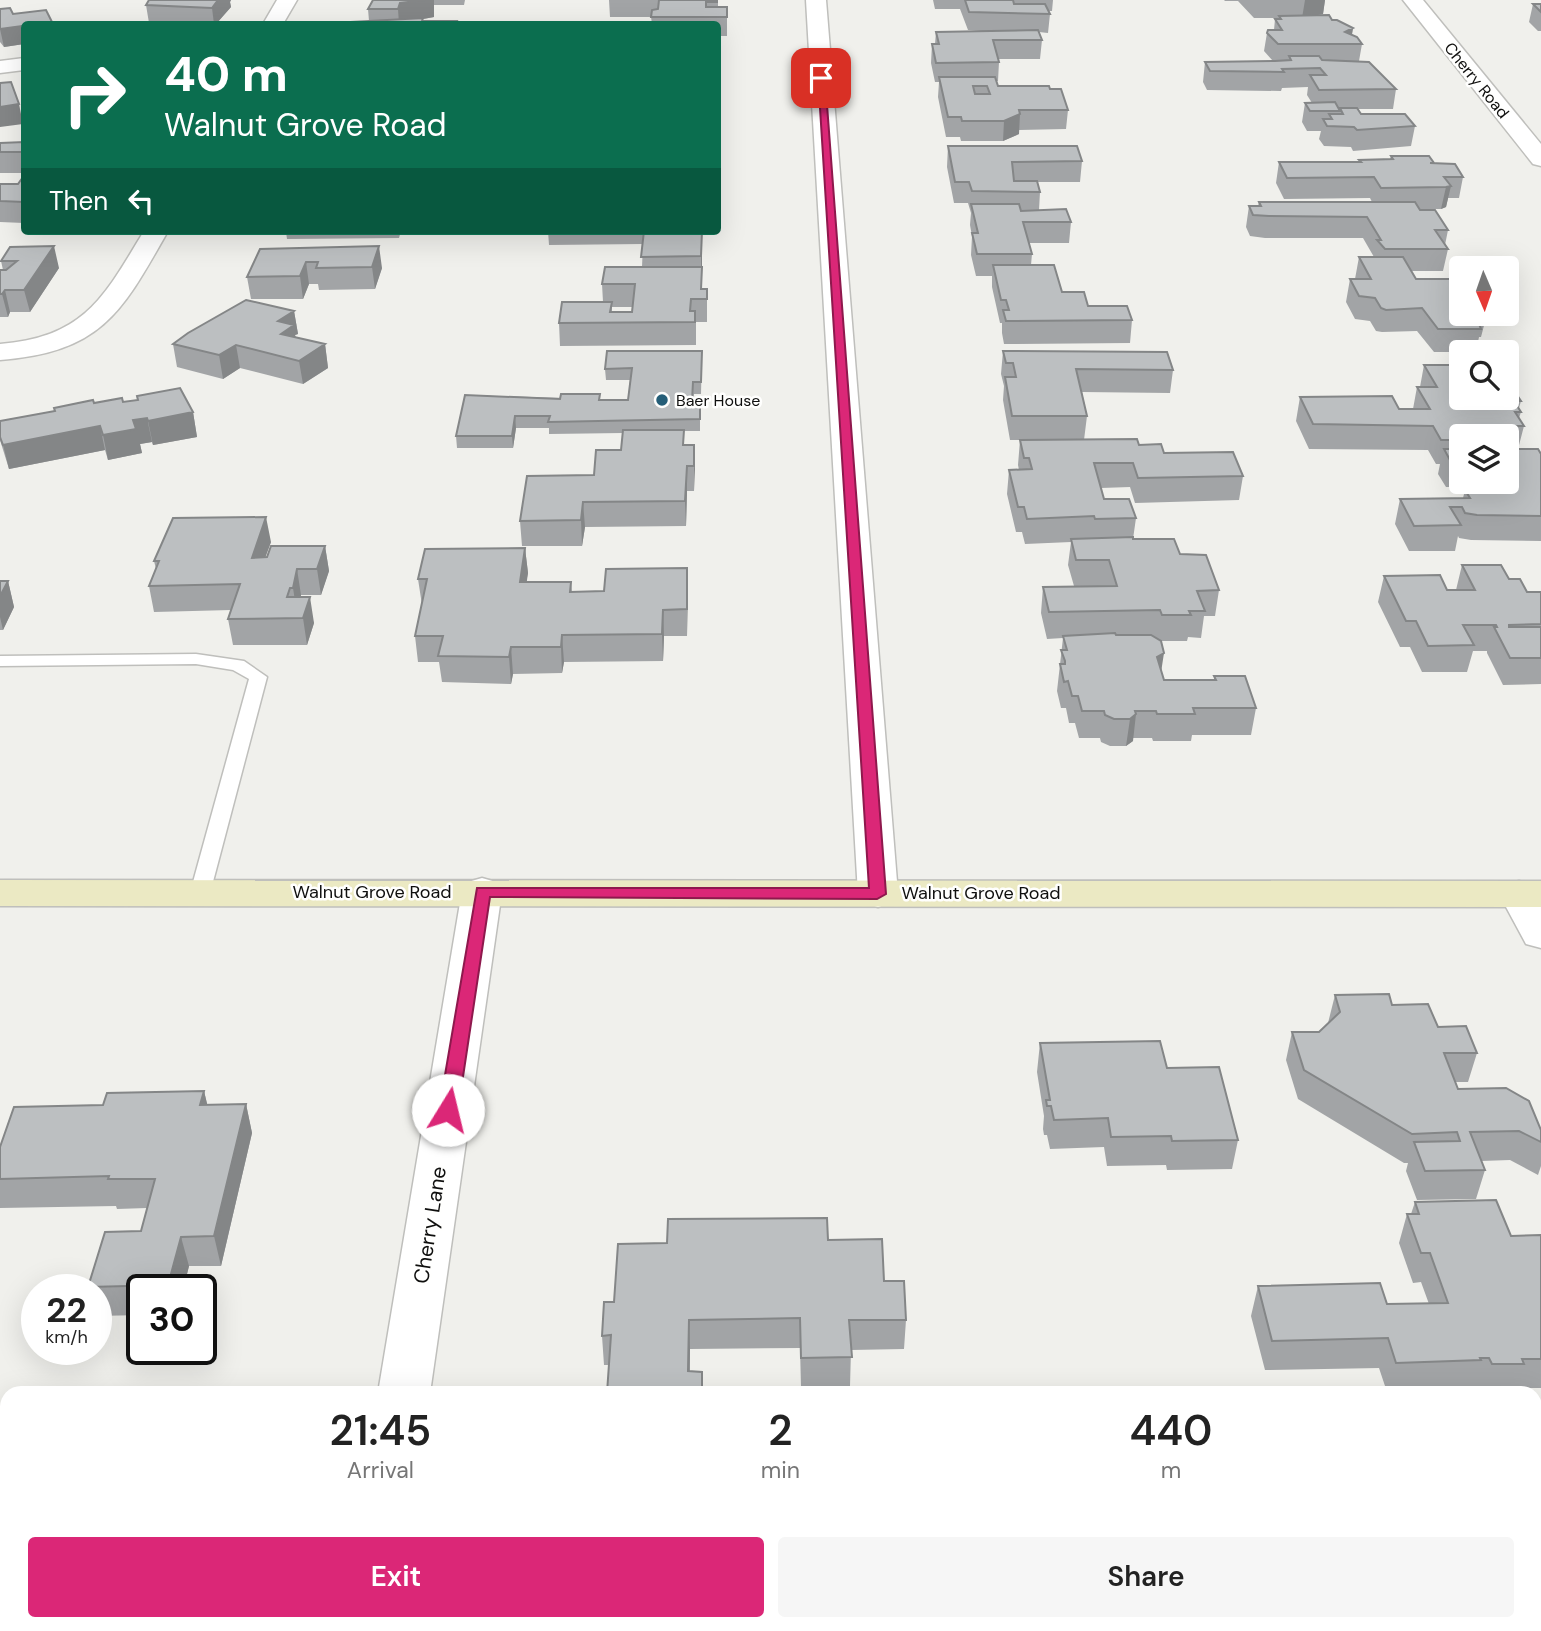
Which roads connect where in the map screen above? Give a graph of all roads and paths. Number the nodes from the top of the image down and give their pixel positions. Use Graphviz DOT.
graph roads {
  1 [pos="286,0"];
  2 [pos="816,0"];
  3 [pos="1413,0"];
  4 [pos="275,21"];
  5 [pos="21,64"];
  6 [pos="0,67"];
  7 [pos="1516,128"];
  8 [pos="1541,128"];
  9 [pos="1541,159"];
  10 [pos="154,235"];
  11 [pos="0,352"];
  12 [pos="0,661"];
  13 [pos="482,891"];
  14 [pos="0,893"];
  15 [pos="200,893"];
  16 [pos="877,894"];
  17 [pos="1530,894"];
  18 [pos="1541,934"];
  19 [pos="405,1386"];
  1 -- 4 [label="street"];
  2 -- 16 [label="street"];
  3 -- 7 [label="street, Cherry Road"];
  5 -- 6 [label="street"];
  7 -- 8 [label="street"];
  7 -- 9 [label="street, Cherry Road"];
  10 -- 11 [label="street"];
  12 -- 15 [label="lane"];
  13 -- 15 [label="main road, Walnut Grove Road"];
  13 -- 16 [label="main road, Walnut Grove Road"];
  13 -- 19 [label="street, Cherry Lane"];
  14 -- 15 [label="main road, Walnut Grove Road"];
  16 -- 17 [label="main road, Walnut Grove Road"];
  17 -- 18 [label="street"];
}
